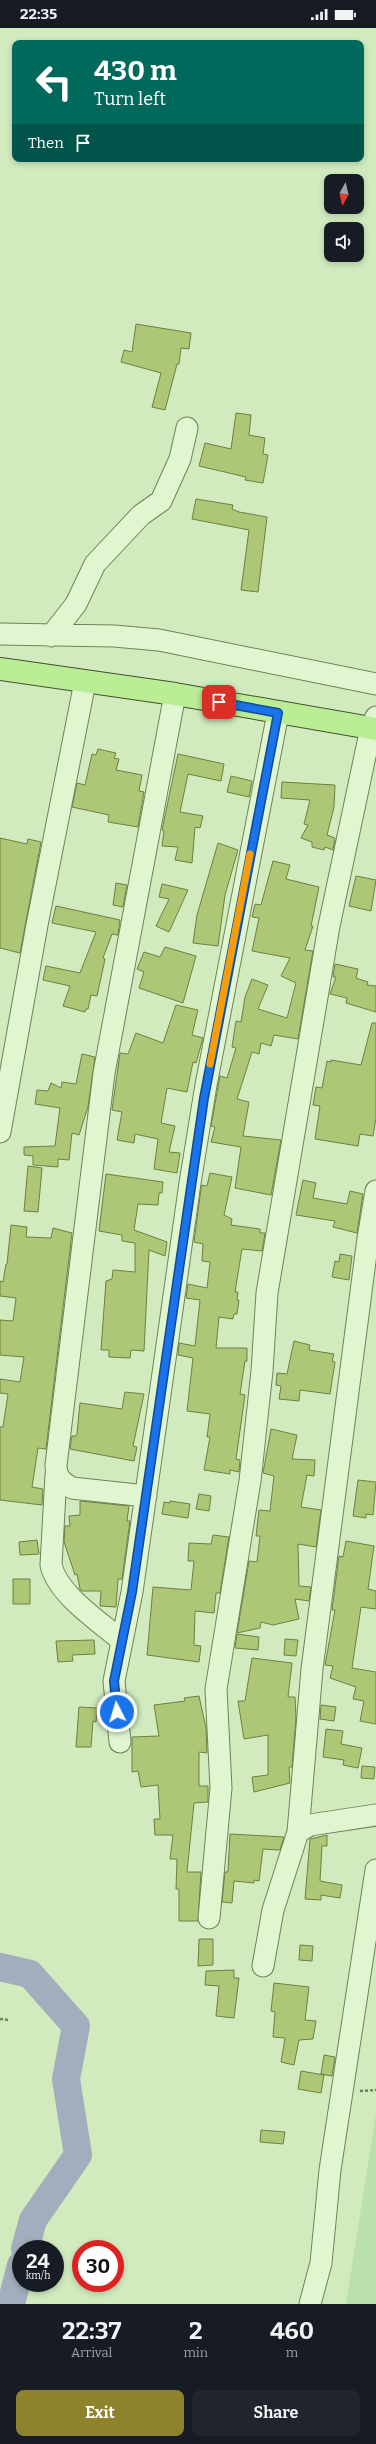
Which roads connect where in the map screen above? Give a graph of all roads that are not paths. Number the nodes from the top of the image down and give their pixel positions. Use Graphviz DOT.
graph roads {
  1 [pos="188,428"];
  2 [pos="0,634"];
  3 [pos="51,636"];
  4 [pos="0,669"];
  5 [pos="85,682"];
  6 [pos="376,684"];
  7 [pos="175,694"];
  8 [pos="278,713"];
  9 [pos="374,725"];
  10 [pos="0,1132"];
  11 [pos="376,1191"];
  12 [pos="56,1475"];
  13 [pos="146,1496"];
  14 [pos="122,1641"];
  15 [pos="120,1742"];
  16 [pos="376,1815"];
  17 [pos="298,1832"];
  18 [pos="376,1870"];
  19 [pos="209,1918"];
  20 [pos="263,1966"];
  21 [pos="310,2304"];
  1 -- 3 [label="street"];
  2 -- 3 [label="street"];
  3 -- 6 [label="street"];
  4 -- 5 [label="main road"];
  5 -- 7 [label="main road"];
  5 -- 10 [label="street"];
  7 -- 8 [label="main road"];
  7 -- 12 [label="street"];
  8 -- 9 [label="main road"];
  8 -- 13 [label="street"];
  9 -- 19 [label="street"];
  11 -- 17 [label="street"];
  12 -- 13 [label="street"];
  12 -- 14 [label="street"];
  13 -- 14 [label="street"];
  14 -- 15 [label="street"];
  16 -- 17 [label="street"];
  17 -- 20 [label="street"];
  18 -- 21 [label="street"];
}
